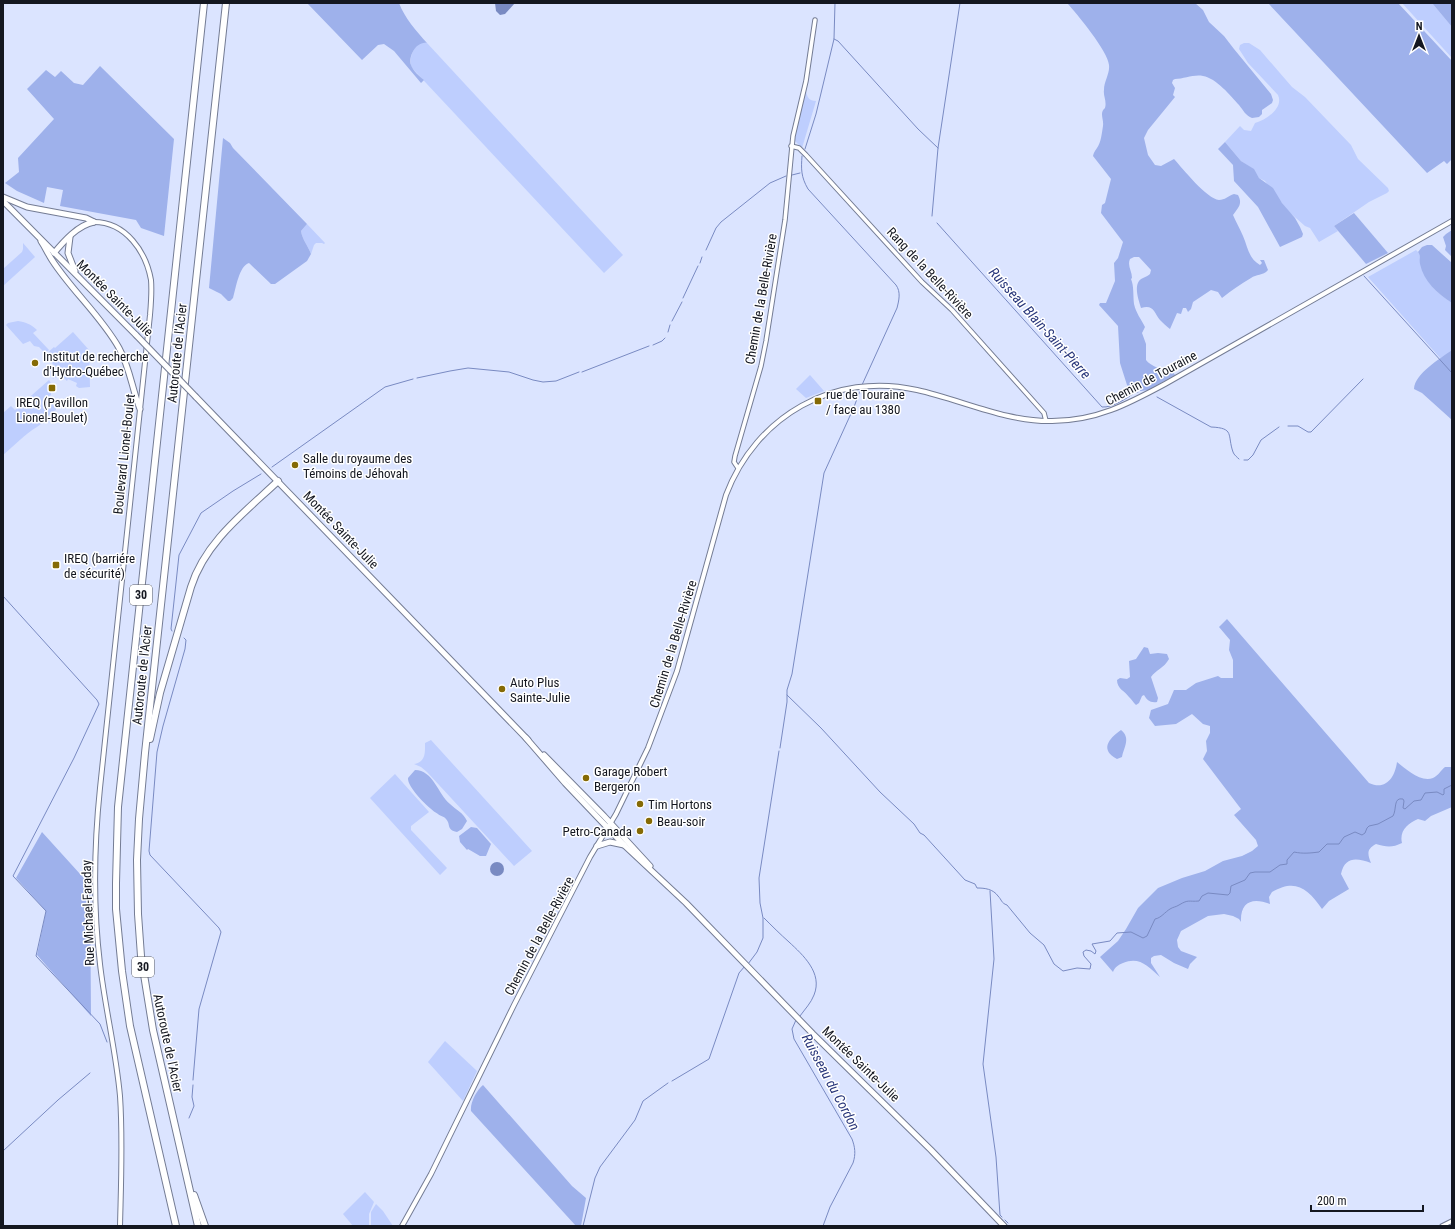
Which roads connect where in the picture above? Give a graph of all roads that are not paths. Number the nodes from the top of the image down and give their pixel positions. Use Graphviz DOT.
graph roads {
  1 [pos="204,3"];
  2 [pos="226,3"];
  3 [pos="815,20"];
  4 [pos="791,146"];
  5 [pos="3,197"];
  6 [pos="3,201"];
  7 [pos="1452,221"];
  8 [pos="94,222"];
  9 [pos="70,237"];
  10 [pos="41,241"];
  11 [pos="54,253"];
  12 [pos="76,273"];
  13 [pos="140,409"];
  14 [pos="1046,421"];
  15 [pos="738,468"];
  16 [pos="278,481"];
  17 [pos="120,599"];
  18 [pos="144,767"];
  19 [pos="609,825"];
  20 [pos="624,845"];
  21 [pos="597,846"];
  22 [pos="666,885"];
  23 [pos="184,1165"];
  24 [pos="1452,1221"];
  25 [pos="120,1226"];
  26 [pos="176,1226"];
  27 [pos="198,1226"];
  28 [pos="205,1226"];
  29 [pos="402,1226"];
  30 [pos="1004,1226"];
  31 [pos="1442,1226"];
  1 -- 26 [label="highway, Autoroute de l'Acier / 30"];
  2 -- 18 [label="highway, Autoroute de l'Acier / 30"];
  3 -- 4 [label="street, Chemin de la Belle-Rivière"];
  4 -- 14 [label="street, Rang de la Belle-Rivière"];
  4 -- 15 [label="street, Chemin de la Belle-Rivière"];
  5 -- 8 [label="main road"];
  6 -- 10 [label="main road"];
  7 -- 14 [label="street, Chemin de Touraine"];
  8 -- 9 [label="main road"];
  8 -- 13 [label="street, Boulevard Lionel-Boulet"];
  9 -- 11 [label="main road"];
  9 -- 12 [label="main road"];
  10 -- 11 [label="main road"];
  10 -- 13 [label="main road"];
  11 -- 12 [label="main road, Montée Sainte-Julie"];
  12 -- 16 [label="main road, Montée Sainte-Julie, bridge"];
  13 -- 17 [label="street, Boulevard Lionel-Boulet"];
  14 -- 15 [label="street, Chemin de Touraine"];
  15 -- 19 [label="street, Chemin de la Belle-Rivière"];
  16 -- 18 [label="highway"];
  16 -- 19 [label="main road, Montée Sainte-Julie"];
  17 -- 25 [label="street, Rue Michael-Faraday"];
  18 -- 23 [label="highway, Autoroute de l'Acier / 30"];
  19 -- 20 [label="main road, Montée Sainte-Julie"];
  19 -- 21 [label="street, Chemin de la Belle-Rivière"];
  19 -- 22 [label="main road, Montée Sainte-Julie"];
  20 -- 21 [label="main road"];
  20 -- 22 [label="main road, Montée Sainte-Julie"];
  21 -- 29 [label="street, Chemin de la Belle-Rivière"];
  22 -- 30 [label="main road, Montée Sainte-Julie"];
  23 -- 27 [label="highway, Autoroute de l'Acier / 30"];
  23 -- 28 [label="highway"];
  24 -- 31 [label="street"];
}
